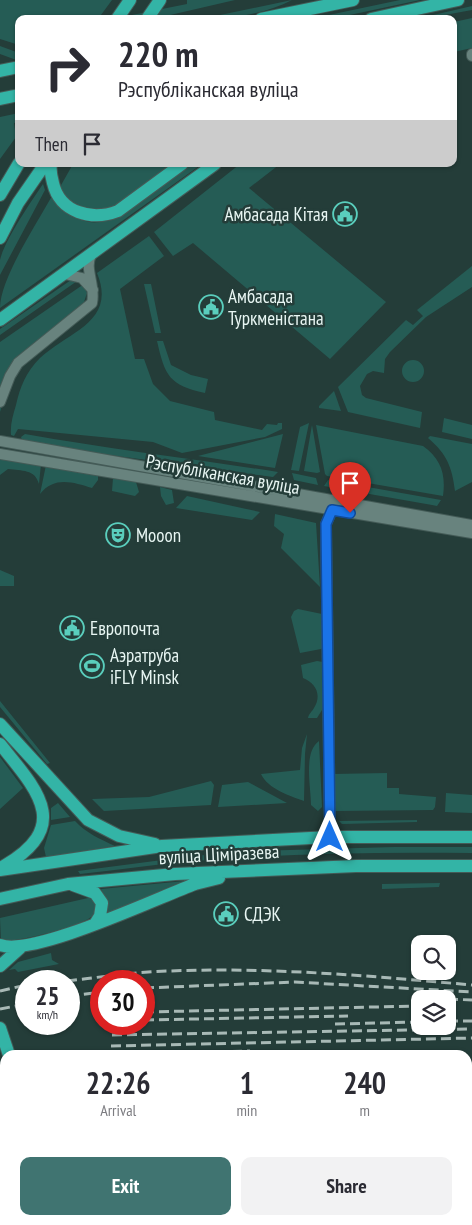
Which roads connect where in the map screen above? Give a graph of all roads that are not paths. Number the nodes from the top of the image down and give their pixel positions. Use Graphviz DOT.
graph roads {
  1 [pos="130,0"];
  2 [pos="160,0"];
  3 [pos="353,0"];
  4 [pos="458,0"];
  5 [pos="304,5"];
  6 [pos="431,6"];
  7 [pos="120,15"];
  8 [pos="150,15"];
  9 [pos="273,15"];
  10 [pos="389,15"];
  11 [pos="419,15"];
  12 [pos="0,60"];
  13 [pos="15,66"];
  14 [pos="15,68"];
  15 [pos="0,71"];
  16 [pos="15,96"];
  17 [pos="0,99"];
  18 [pos="17,167"];
  19 [pos="43,167"];
  20 [pos="51,167"];
  21 [pos="178,167"];
  22 [pos="211,167"];
  23 [pos="0,195"];
  24 [pos="0,238"];
  25 [pos="92,255"];
  26 [pos="65,274"];
  27 [pos="94,290"];
  28 [pos="0,320"];
  29 [pos="0,402"];
  30 [pos="0,441"];
  31 [pos="0,454"];
  32 [pos="103,466"];
  33 [pos="332,510"];
  34 [pos="472,525"];
  35 [pos="472,533"];
  36 [pos="0,724"];
  37 [pos="0,744"];
  38 [pos="330,837"];
  39 [pos="472,837"];
  40 [pos="162,846"];
  41 [pos="472,866"];
  42 [pos="0,869"];
  43 [pos="246,871"];
  44 [pos="68,884"];
  45 [pos="0,899"];
  46 [pos="95,924"];
  47 [pos="0,946"];
  48 [pos="20,948"];
  49 [pos="0,966"];
  50 [pos="0,1028"];
  51 [pos="7,1050"];
  1 -- 7 [label="main road"];
  2 -- 8 [label="main road"];
  3 -- 5 [label="main road"];
  4 -- 6 [label="main road"];
  5 -- 9 [label="main road"];
  6 -- 10 [label="main road"];
  6 -- 11 [label="main road"];
  12 -- 13 [label="main road"];
  14 -- 15 [label="main road"];
  16 -- 17 [label="main road"];
  18 -- 23 [label="main road"];
  19 -- 24 [label="main road"];
  20 -- 21 [label="main road"];
  22 -- 25 [label="main road"];
  25 -- 26 [label="main road"];
  25 -- 27 [label="street"];
  26 -- 27 [label="street"];
  26 -- 28 [label="main road"];
  27 -- 29 [label="street"];
  30 -- 32 [label="street, Рэспубліканская вуліца"];
  31 -- 32 [label="street, Рэспубліканская вуліца"];
  32 -- 33 [label="street, Рэспубліканская вуліца"];
  32 -- 34 [label="street"];
  33 -- 35 [label="street, Рэспубліканская вуліца"];
  33 -- 38 [label="street"];
  36 -- 40 [label="main road"];
  37 -- 42 [label="main road"];
  38 -- 39 [label="main road, вуліца Ціміразева"];
  38 -- 40 [label="main road, вуліца Ціміразева"];
  40 -- 42 [label="main road, вуліца Ціміразева"];
  41 -- 43 [label="main road, вуліца Ціміразева"];
  43 -- 44 [label="main road, вуліца Ціміразева"];
  43 -- 46 [label="main road"];
  44 -- 45 [label="main road, вуліца Ціміразева"];
  44 -- 46 [label="main road"];
  46 -- 48 [label="main road"];
  47 -- 48 [label="main road"];
  48 -- 49 [label="main road"];
  50 -- 51 [label="main road"];
}
